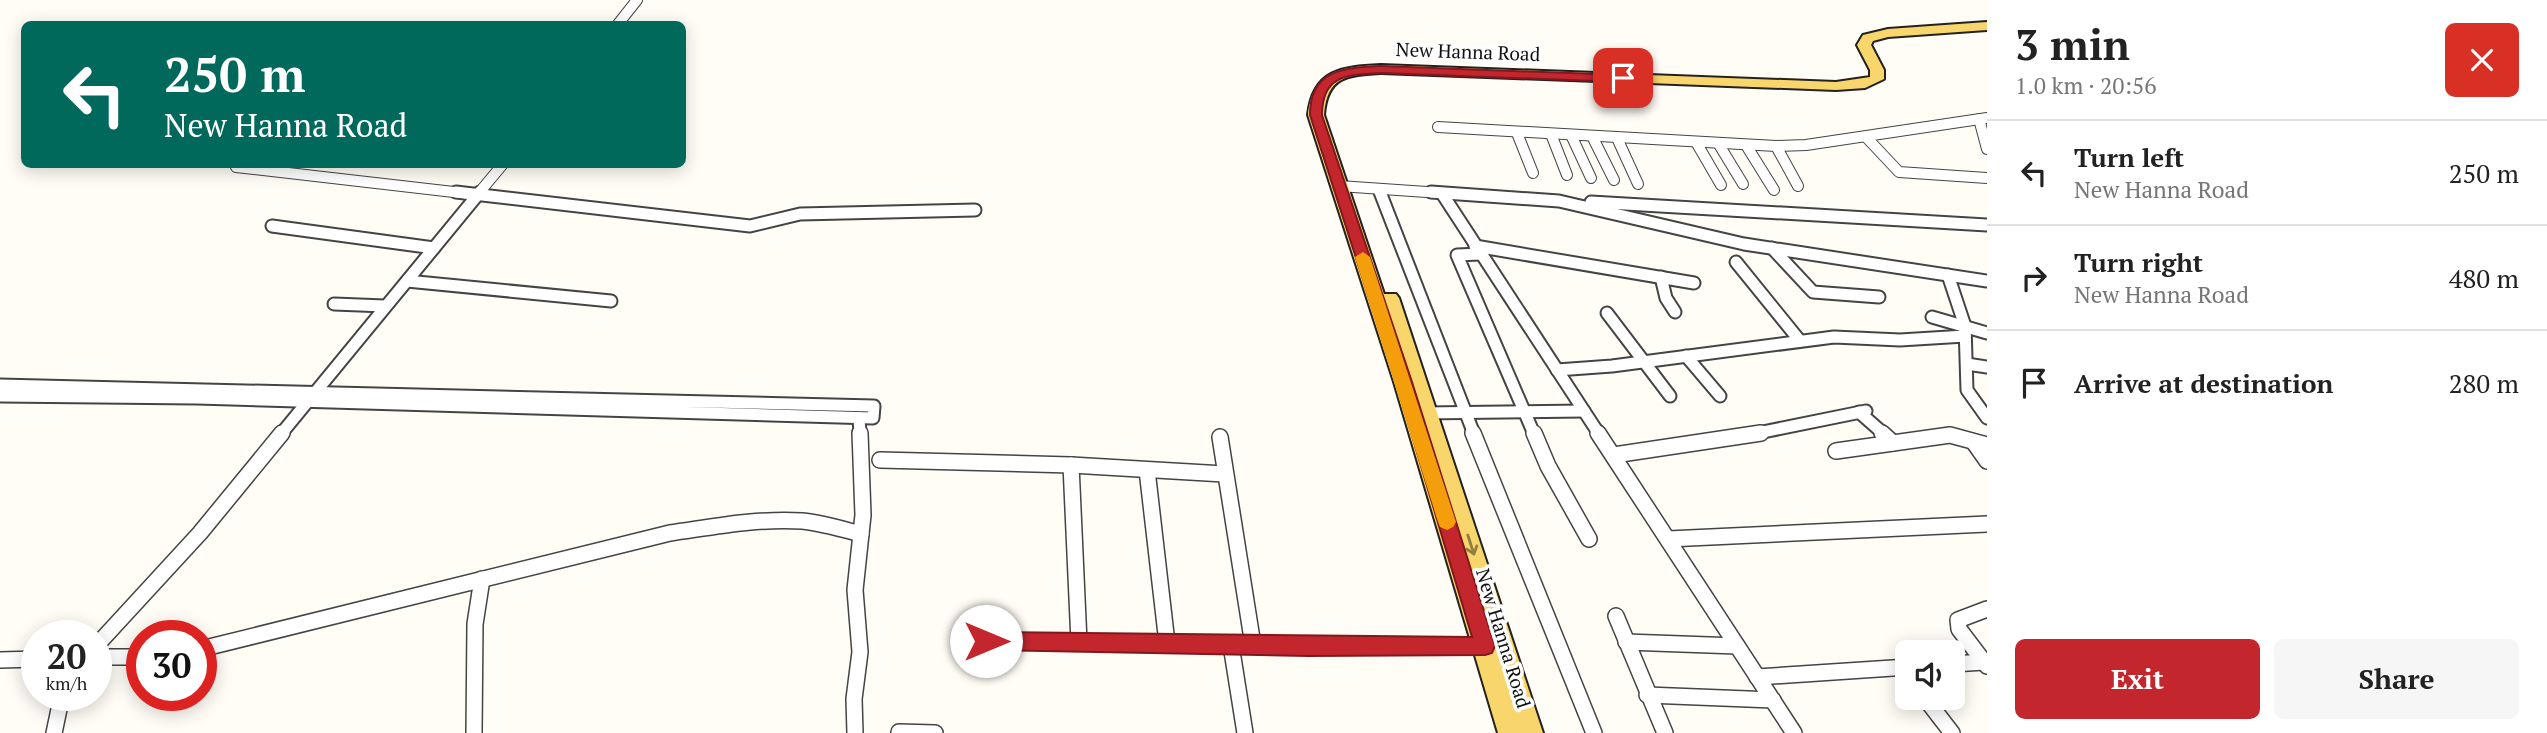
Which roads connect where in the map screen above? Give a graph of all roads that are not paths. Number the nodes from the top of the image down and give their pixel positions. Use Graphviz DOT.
graph roads {
  1 [pos="637,0"];
  2 [pos="620,21"];
  3 [pos="1987,26"];
  4 [pos="1987,32"];
  5 [pos="1983,119"];
  6 [pos="1438,127"];
  7 [pos="1517,133"];
  8 [pos="1551,134"];
  9 [pos="1571,135"];
  10 [pos="1592,136"];
  11 [pos="1866,136"];
  12 [pos="1617,138"];
  13 [pos="1696,142"];
  14 [pos="1718,143"];
  15 [pos="1746,145"];
  16 [pos="1776,146"];
  17 [pos="1987,149"];
  18 [pos="244,168"];
  19 [pos="500,168"];
  20 [pos="1533,173"];
  21 [pos="1566,175"];
  22 [pos="1591,178"];
  23 [pos="1987,178"];
  24 [pos="1614,180"];
  25 [pos="1638,184"];
  26 [pos="1743,184"];
  27 [pos="1721,185"];
  28 [pos="1345,186"];
  29 [pos="1798,186"];
  30 [pos="1379,190"];
  31 [pos="1774,190"];
  32 [pos="1443,195"];
  33 [pos="477,196"];
  34 [pos="1559,201"];
  35 [pos="975,210"];
  36 [pos="1987,225"];
  37 [pos="272,226"];
  38 [pos="434,248"];
  39 [pos="1772,248"];
  40 [pos="1477,250"];
  41 [pos="1736,262"];
  42 [pos="1948,275"];
  43 [pos="1661,278"];
  44 [pos="407,281"];
  45 [pos="1987,281"];
  46 [pos="1694,283"];
  47 [pos="1879,298"];
  48 [pos="611,301"];
  49 [pos="334,304"];
  50 [pos="386,306"];
  51 [pos="1675,312"];
  52 [pos="1607,313"];
  53 [pos="1932,317"];
  54 [pos="1965,331"];
  55 [pos="1987,333"];
  56 [pos="1800,341"];
  57 [pos="1686,356"];
  58 [pos="1644,362"];
  59 [pos="1967,364"];
  60 [pos="1987,367"];
  61 [pos="1557,370"];
  62 [pos="0,385"];
  63 [pos="0,396"];
  64 [pos="1670,396"];
  65 [pos="1720,396"];
  66 [pos="309,398"];
  67 [pos="1584,411"];
  68 [pos="1524,412"];
  69 [pos="1421,413"];
  70 [pos="1466,414"];
  71 [pos="859,418"];
  72 [pos="1987,418"];
  73 [pos="1220,438"];
  74 [pos="1893,443"];
  75 [pos="1981,445"];
  76 [pos="1836,451"];
  77 [pos="1614,456"];
  78 [pos="880,460"];
  79 [pos="1071,465"];
  80 [pos="1984,465"];
  81 [pos="1147,470"];
  82 [pos="1224,474"];
  83 [pos="1987,524"];
  84 [pos="861,534"];
  85 [pos="1668,539"];
  86 [pos="1589,540"];
  87 [pos="482,579"];
  88 [pos="1987,609"];
  89 [pos="1616,616"];
  90 [pos="112,629"];
  91 [pos="986,641"];
  92 [pos="1079,642"];
  93 [pos="1626,642"];
  94 [pos="1167,643"];
  95 [pos="217,645"];
  96 [pos="1231,645"];
  97 [pos="1253,645"];
  98 [pos="1485,646"];
  99 [pos="1737,646"];
  100 [pos="21,659"];
  101 [pos="0,660"];
  102 [pos="1965,664"];
  103 [pos="1985,664"];
  104 [pos="1895,668"];
  105 [pos="1757,677"];
  106 [pos="1647,695"];
  107 [pos="1773,700"];
  108 [pos="1934,710"];
  109 [pos="59,711"];
  110 [pos="899,732"];
  111 [pos="54,733"];
  112 [pos="474,733"];
  113 [pos="855,733"];
  114 [pos="934,733"];
  115 [pos="1245,733"];
  116 [pos="1511,733"];
  117 [pos="1530,733"];
  118 [pos="1594,733"];
  119 [pos="1665,733"];
  120 [pos="1794,733"];
  121 [pos="1952,733"];
  1 -- 2 [label="street"];
  3 -- 28 [label="main road, New Hanna Road"];
  4 -- 28 [label="main road, New Hanna Road"];
  5 -- 11 [label="street"];
  5 -- 17 [label="street"];
  6 -- 7 [label="street"];
  7 -- 8 [label="street"];
  7 -- 20 [label="street"];
  8 -- 9 [label="street"];
  8 -- 21 [label="street"];
  9 -- 10 [label="street"];
  9 -- 22 [label="street"];
  10 -- 12 [label="street"];
  10 -- 24 [label="street"];
  11 -- 16 [label="street"];
  11 -- 23 [label="street"];
  12 -- 13 [label="street"];
  12 -- 25 [label="street"];
  13 -- 14 [label="street"];
  13 -- 27 [label="street"];
  14 -- 15 [label="street"];
  14 -- 26 [label="street"];
  15 -- 16 [label="street"];
  15 -- 31 [label="street"];
  16 -- 29 [label="street"];
  18 -- 33 [label="street"];
  19 -- 33 [label="street"];
  28 -- 30 [label="street"];
  28 -- 69 [label="main road, New Hanna Road"];
  30 -- 32 [label="street"];
  30 -- 70 [label="street"];
  32 -- 34 [label="street"];
  32 -- 40 [label="street"];
  33 -- 35 [label="street"];
  33 -- 38 [label="street"];
  34 -- 36 [label="street"];
  34 -- 39 [label="street"];
  37 -- 38 [label="street"];
  38 -- 44 [label="street"];
  39 -- 42 [label="street"];
  39 -- 47 [label="street"];
  40 -- 43 [label="street"];
  40 -- 61 [label="street"];
  40 -- 68 [label="street"];
  41 -- 56 [label="street"];
  42 -- 45 [label="street"];
  42 -- 54 [label="street"];
  43 -- 46 [label="street"];
  43 -- 51 [label="street"];
  44 -- 48 [label="street"];
  44 -- 50 [label="street"];
  49 -- 50 [label="street"];
  50 -- 66 [label="street"];
  52 -- 58 [label="street"];
  53 -- 54 [label="street"];
  54 -- 55 [label="street"];
  54 -- 56 [label="street"];
  54 -- 59 [label="street"];
  56 -- 57 [label="street"];
  57 -- 58 [label="street"];
  57 -- 65 [label="street"];
  58 -- 61 [label="street"];
  58 -- 64 [label="street"];
  59 -- 60 [label="street"];
  59 -- 72 [label="street"];
  61 -- 67 [label="street"];
  62 -- 66 [label="street"];
  63 -- 66 [label="street"];
  66 -- 71 [label="street"];
  66 -- 90 [label="street"];
  67 -- 68 [label="street"];
  67 -- 77 [label="street"];
  68 -- 70 [label="street"];
  68 -- 86 [label="street"];
  69 -- 70 [label="street"];
  69 -- 98 [label="main road, New Hanna Road"];
  69 -- 117 [label="main road, New Hanna Road, one-way"];
  70 -- 118 [label="street"];
  71 -- 84 [label="street"];
  73 -- 82 [label="street"];
  74 -- 75 [label="street"];
  74 -- 76 [label="street"];
  74 -- 77 [label="street"];
  75 -- 80 [label="street"];
  77 -- 85 [label="street"];
  78 -- 79 [label="street"];
  79 -- 81 [label="street"];
  79 -- 92 [label="street"];
  81 -- 82 [label="street"];
  81 -- 94 [label="street"];
  82 -- 97 [label="street"];
  83 -- 85 [label="street"];
  84 -- 87 [label="street"];
  84 -- 113 [label="street"];
  85 -- 99 [label="street"];
  87 -- 95 [label="street"];
  87 -- 112 [label="street"];
  88 -- 103 [label="street"];
  89 -- 93 [label="street"];
  91 -- 92 [label="street"];
  92 -- 94 [label="street"];
  93 -- 99 [label="street"];
  93 -- 106 [label="street"];
  94 -- 96 [label="street"];
  96 -- 97 [label="street"];
  96 -- 115 [label="street"];
  97 -- 98 [label="street"];
  98 -- 116 [label="main road, New Hanna Road"];
  99 -- 105 [label="street"];
  100 -- 101 [label="street"];
  102 -- 103 [label="street"];
  104 -- 105 [label="street"];
  105 -- 107 [label="street"];
  106 -- 107 [label="street"];
  106 -- 119 [label="street"];
  107 -- 120 [label="street"];
  108 -- 121 [label="street"];
  109 -- 111 [label="street"];
  110 -- 114 [label="street"];
}
